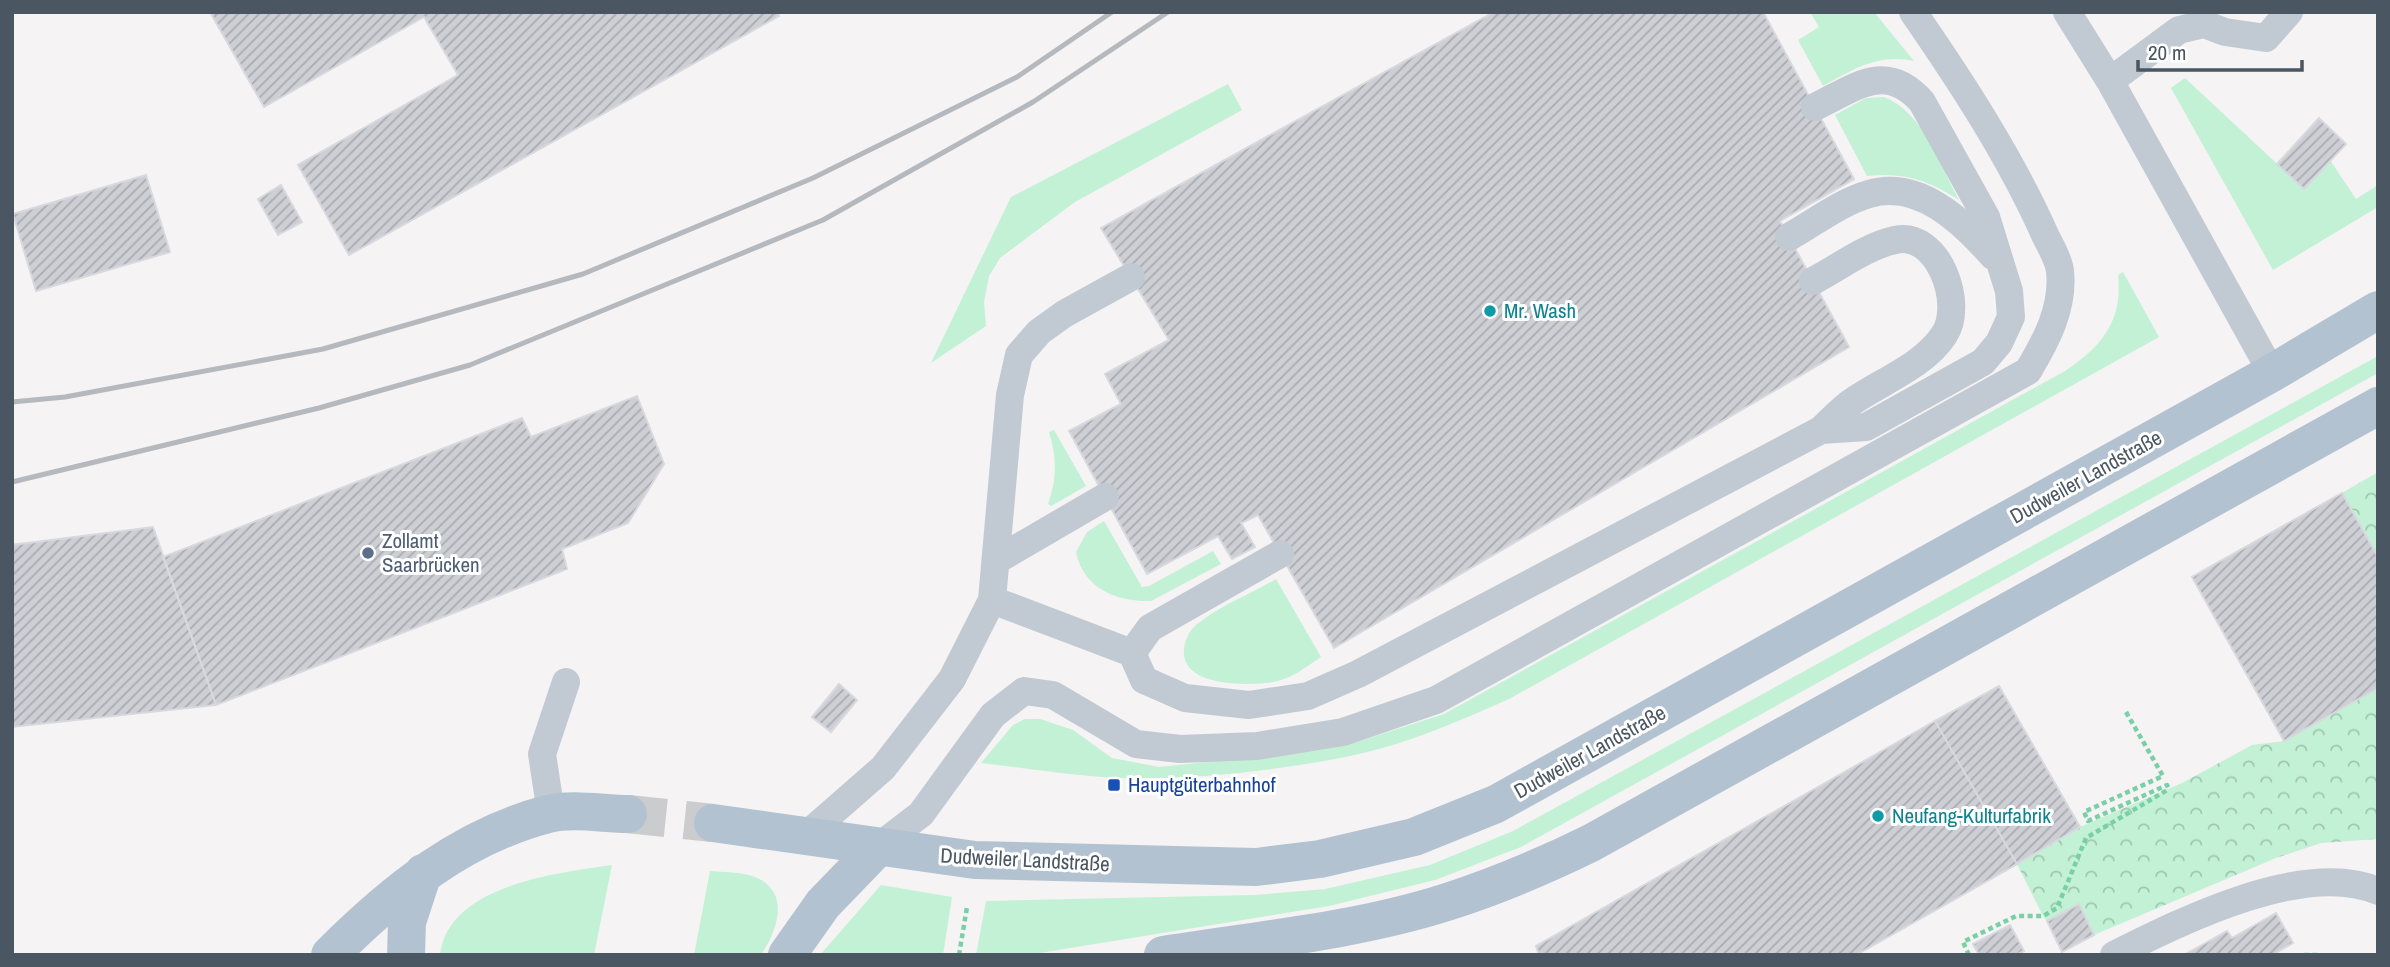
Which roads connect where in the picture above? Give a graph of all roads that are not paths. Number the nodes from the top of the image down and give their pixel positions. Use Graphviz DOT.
graph roads {
  1 [pos="1913,12"];
  2 [pos="2067,12"];
  3 [pos="2289,12"];
  4 [pos="2110,80"];
  5 [pos="1815,107"];
  6 [pos="1789,237"];
  7 [pos="1999,263"];
  8 [pos="1131,277"];
  9 [pos="1813,281"];
  10 [pos="2378,310"];
  11 [pos="2272,373"];
  12 [pos="2378,406"];
  13 [pos="1821,430"];
  14 [pos="1105,497"];
  15 [pos="1280,554"];
  16 [pos="997,560"];
  17 [pos="992,600"];
  18 [pos="1132,653"];
  19 [pos="566,682"];
  20 [pos="551,813"];
  21 [pos="628,814"];
  22 [pos="713,823"];
  23 [pos="803,838"];
  24 [pos="878,847"];
  25 [pos="423,873"];
  26 [pos="2378,891"];
  27 [pos="330,955"];
  28 [pos="406,955"];
  29 [pos="787,955"];
  30 [pos="1163,955"];
  31 [pos="2115,955"];
  1 -- 24 [label="lane"];
  2 -- 4 [label="lane"];
  3 -- 4 [label="lane"];
  4 -- 11 [label="lane"];
  5 -- 7 [label="lane"];
  6 -- 7 [label="lane"];
  7 -- 13 [label="lane"];
  8 -- 16 [label="lane"];
  9 -- 13 [label="lane"];
  10 -- 11 [label="main road, Dudweiler Landstraße"];
  11 -- 24 [label="main road, Dudweiler Landstraße"];
  12 -- 30 [label="main road"];
  13 -- 18 [label="lane"];
  14 -- 16 [label="lane"];
  15 -- 18 [label="lane"];
  16 -- 17 [label="lane"];
  17 -- 18 [label="lane"];
  17 -- 23 [label="lane"];
  19 -- 20 [label="lane"];
  20 -- 21 [label="main road"];
  20 -- 25 [label="main road"];
  22 -- 23 [label="main road, Dudweiler Landstraße"];
  23 -- 24 [label="main road, Dudweiler Landstraße"];
  24 -- 29 [label="main road"];
  25 -- 27 [label="main road"];
  25 -- 28 [label="main road"];
  26 -- 31 [label="lane"];
}
